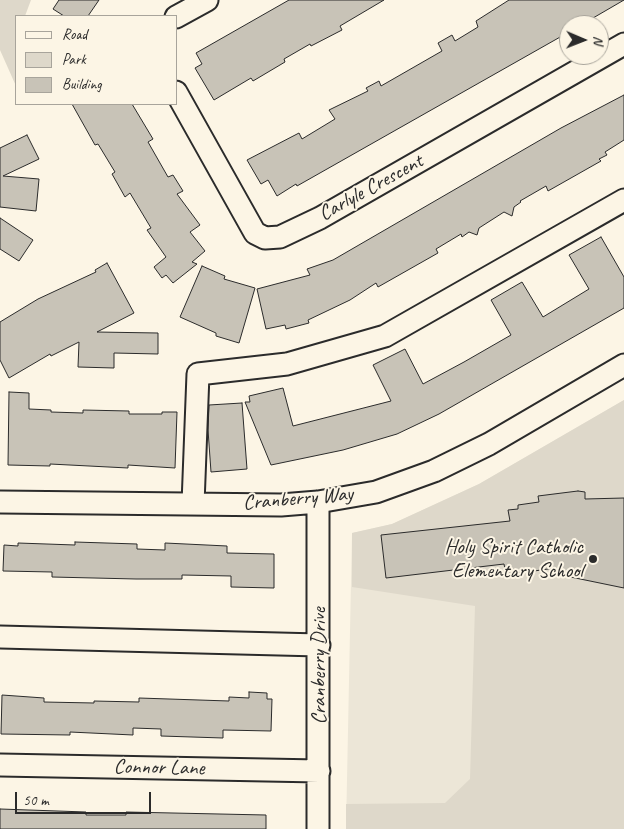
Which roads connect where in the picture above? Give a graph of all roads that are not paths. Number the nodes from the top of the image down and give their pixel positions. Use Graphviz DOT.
graph roads {
  1 [pos="207,0"];
  2 [pos="178,17"];
  3 [pos="624,44"];
  4 [pos="178,96"];
  5 [pos="624,200"];
  6 [pos="624,364"];
  7 [pos="0,502"];
  8 [pos="318,502"];
  9 [pos="193,504"];
  10 [pos="0,638"];
  11 [pos="318,645"];
  12 [pos="0,765"];
  13 [pos="319,771"];
  14 [pos="318,829"];
  1 -- 2 [label="street"];
  3 -- 4 [label="street, Carlyle Crescent"];
  5 -- 9 [label="street"];
  6 -- 8 [label="street, Cranberry Way"];
  7 -- 9 [label="street, Cranberry Way"];
  8 -- 9 [label="street, Cranberry Way"];
  8 -- 11 [label="street, Cranberry Drive"];
  10 -- 11 [label="street"];
  11 -- 13 [label="street, Cranberry Drive"];
  12 -- 13 [label="street, Connor Lane"];
  13 -- 14 [label="street, Cranberry Drive"];
}
